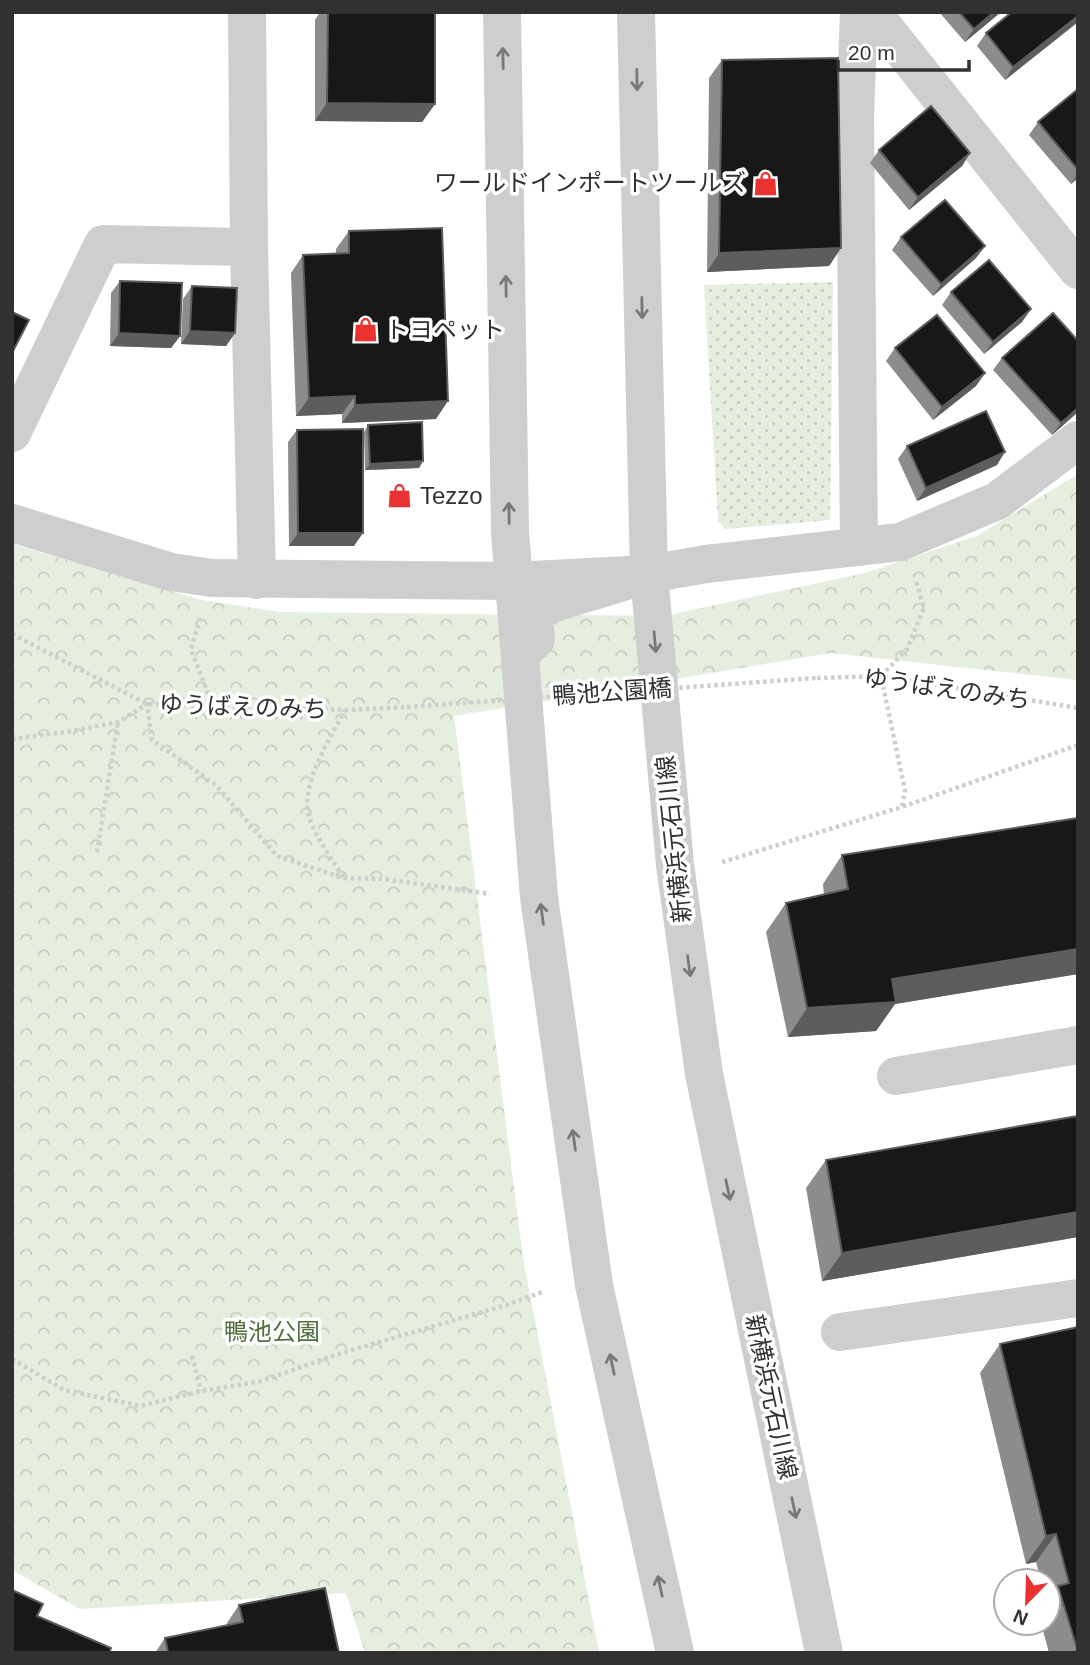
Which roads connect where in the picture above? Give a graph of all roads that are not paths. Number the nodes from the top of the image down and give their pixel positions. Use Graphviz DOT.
graph roads {
  1 [pos="247,12"];
  2 [pos="502,12"];
  3 [pos="636,12"];
  4 [pos="859,12"];
  5 [pos="872,12"];
  6 [pos="249,247"];
  7 [pos="1078,270"];
  8 [pos="12,433"];
  9 [pos="1078,440"];
  10 [pos="647,477"];
  11 [pos="12,523"];
  12 [pos="859,547"];
  13 [pos="649,574"];
  14 [pos="257,580"];
  15 [pos="512,581"];
  16 [pos="518,656"];
  17 [pos="1078,1045"];
  18 [pos="896,1076"];
  19 [pos="1078,1298"];
  20 [pos="840,1332"];
  21 [pos="675,1653"];
  22 [pos="824,1653"];
  1 -- 6 [label="street"];
  15 -- 2 [label="street, one-way"];
  3 -- 10 [label="street, 新横浜元石川線, one-way"];
  4 -- 12 [label="street"];
  5 -- 7 [label="street"];
  6 -- 8 [label="street"];
  6 -- 14 [label="street"];
  9 -- 12 [label="street"];
  10 -- 13 [label="street, 新横浜元石川線"];
  10 -- 15 [label="street"];
  11 -- 14 [label="street"];
  12 -- 13 [label="street"];
  13 -- 15 [label="street"];
  13 -- 16 [label="street"];
  13 -- 22 [label="street, 新横浜元石川線, one-way"];
  14 -- 15 [label="street"];
  15 -- 16 [label="street"];
  21 -- 16 [label="street, one-way"];
  17 -- 18 [label="street"];
  19 -- 20 [label="street"];
}
